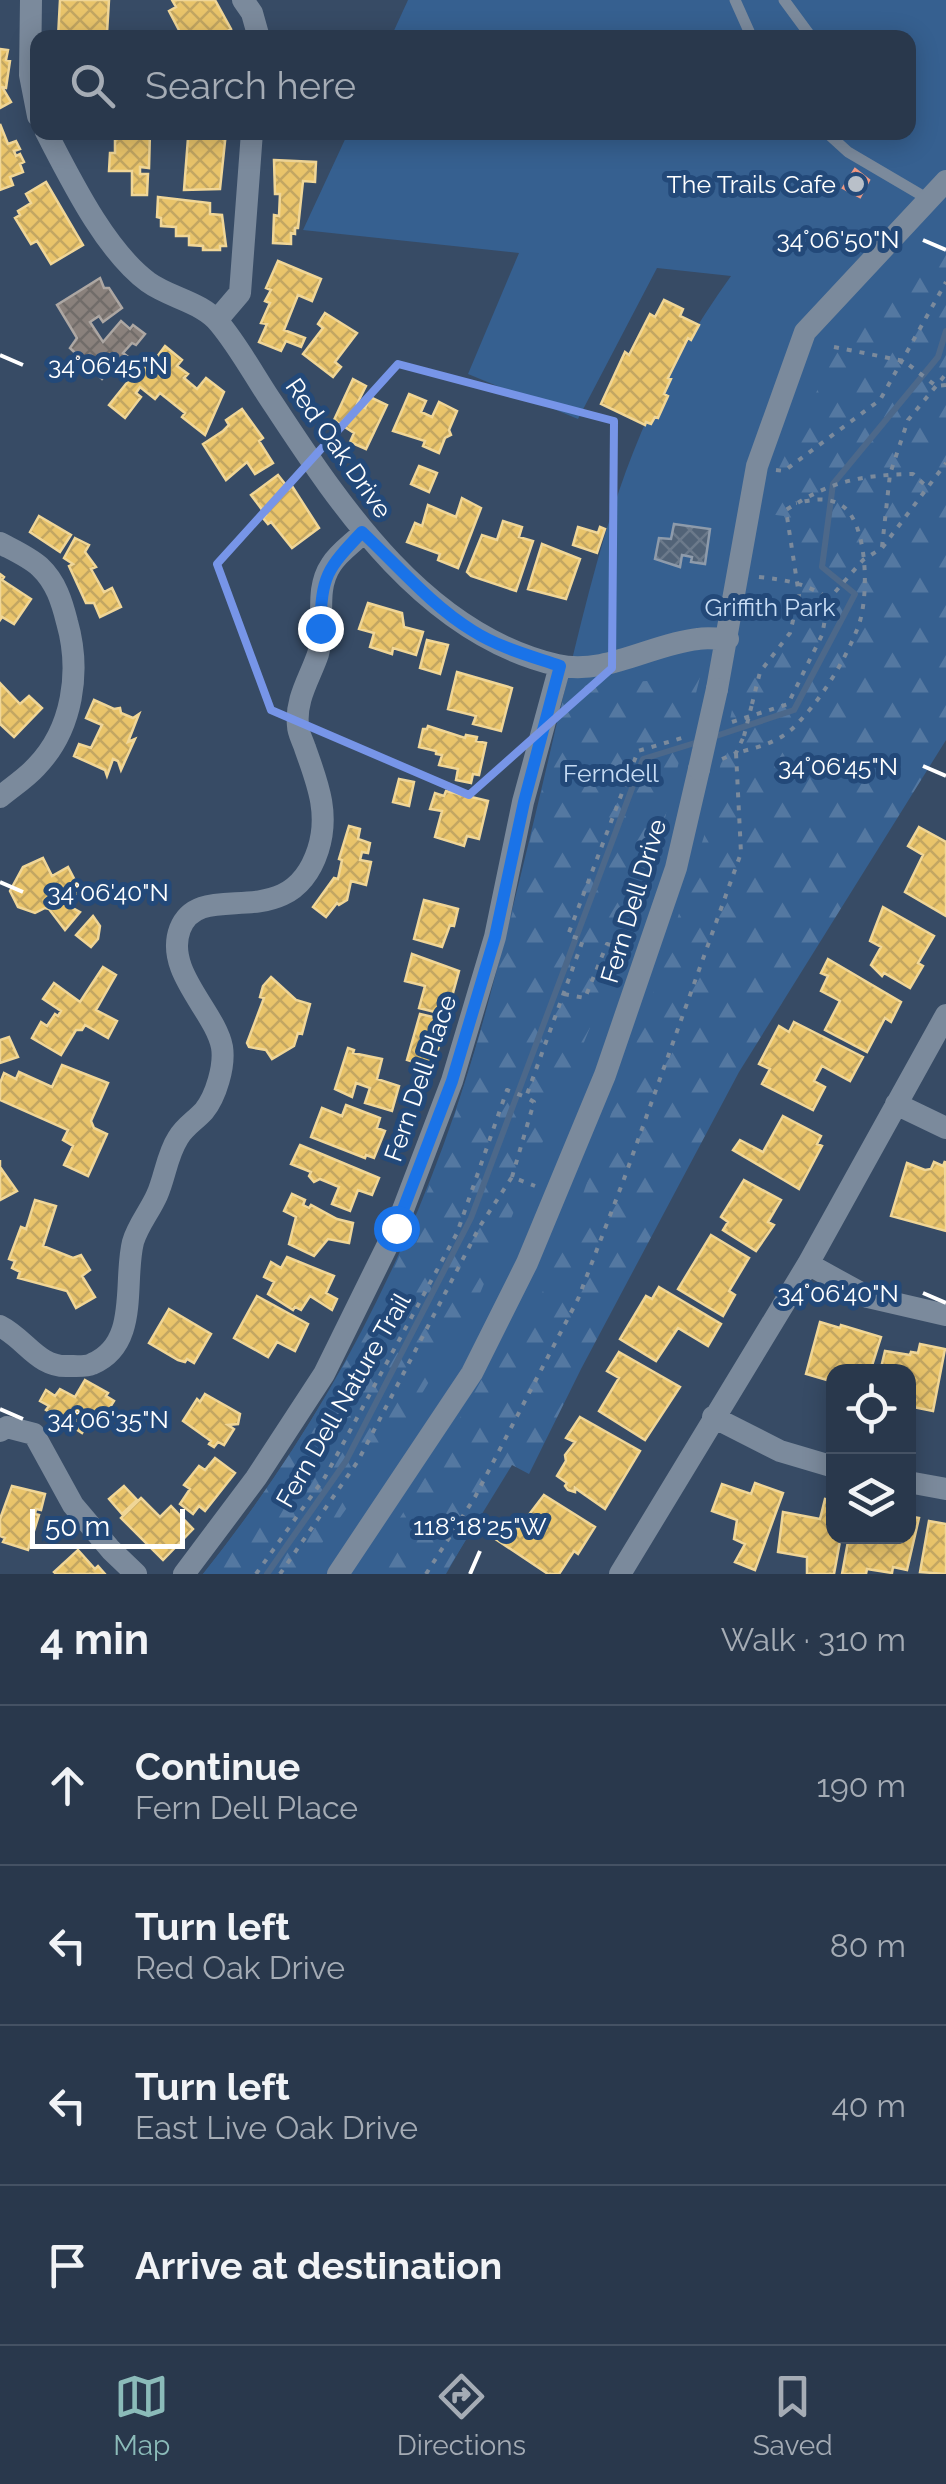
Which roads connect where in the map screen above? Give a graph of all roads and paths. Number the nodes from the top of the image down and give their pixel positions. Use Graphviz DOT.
graph roads {
  1 [pos="31,0"];
  2 [pos="243,0"];
  3 [pos="735,0"];
  4 [pos="784,0"];
  5 [pos="31,30"];
  6 [pos="256,30"];
  7 [pos="748,30"];
  8 [pos="806,30"];
  9 [pos="51,140"];
  10 [pos="251,140"];
  11 [pos="843,140"];
  12 [pos="946,181"];
  13 [pos="928,199"];
  14 [pos="946,282"];
  15 [pos="217,320"];
  16 [pos="834,346"];
  17 [pos="904,361"];
  18 [pos="946,374"];
  19 [pos="946,385"];
  20 [pos="936,386"];
  21 [pos="946,463"];
  22 [pos="756,466"];
  23 [pos="890,474"];
  24 [pos="927,488"];
  25 [pos="796,504"];
  26 [pos="786,510"];
  27 [pos="774,511"];
  28 [pos="362,532"];
  29 [pos="0,542"];
  30 [pos="882,548"];
  31 [pos="863,560"];
  32 [pos="738,575"];
  33 [pos="795,581"];
  34 [pos="838,589"];
  35 [pos="829,599"];
  36 [pos="728,639"];
  37 [pos="560,666"];
  38 [pos="744,736"];
  39 [pos="0,797"];
  40 [pos="568,935"];
  41 [pos="646,956"];
  42 [pos="563,994"];
  43 [pos="946,1014"];
  44 [pos="523,1096"];
  45 [pos="896,1104"];
  46 [pos="946,1128"];
  47 [pos="512,1177"];
  48 [pos="556,1194"];
  49 [pos="808,1264"];
  50 [pos="946,1315"];
  51 [pos="0,1326"];
  52 [pos="713,1416"];
  53 [pos="0,1431"];
  54 [pos="826,1465"];
  55 [pos="916,1483"];
  56 [pos="946,1488"];
  57 [pos="622,1573"];
  58 [pos="136,1574"];
  59 [pos="184,1574"];
  60 [pos="256,1574"];
  61 [pos="280,1574"];
  62 [pos="338,1574"];
  63 [pos="426,1574"];
  1 -- 5 [label="street"];
  2 -- 6 [label="street"];
  3 -- 7 [label="lane"];
  4 -- 8 [label="lane"];
  9 -- 15 [label="street, Red Oak Drive"];
  10 -- 15 [label="street"];
  11 -- 13 [label="lane"];
  12 -- 13 [label="street, Fern Dell Drive"];
  13 -- 22 [label="street, Fern Dell Drive"];
  14 -- 17 [label="path"];
  15 -- 28 [label="street, Red Oak Drive"];
  16 -- 17 [label="path"];
  17 -- 20 [label="path"];
  17 -- 22 [label="path"];
  18 -- 20 [label="path"];
  19 -- 20 [label="path"];
  20 -- 23 [label="path"];
  21 -- 24 [label="path"];
  22 -- 32 [label="street, Fern Dell Drive"];
  23 -- 24 [label="path"];
  23 -- 25 [label="path"];
  23 -- 30 [label="path"];
  24 -- 30 [label="path"];
  25 -- 26 [label="path"];
  25 -- 31 [label="path"];
  26 -- 27 [label="path"];
  26 -- 33 [label="path"];
  28 -- 37 [label="street, Red Oak Drive"];
  28 -- 51 [label="street"];
  29 -- 39 [label="street"];
  30 -- 31 [label="path"];
  31 -- 34 [label="path"];
  31 -- 63 [label="path"];
  32 -- 33 [label="path"];
  32 -- 36 [label="street, Fern Dell Drive"];
  33 -- 35 [label="path"];
  33 -- 38 [label="path, bridge"];
  36 -- 37 [label="street, Red Oak Drive"];
  36 -- 41 [label="street, Fern Dell Drive, bridge"];
  37 -- 59 [label="street, Fern Dell Place"];
  40 -- 42 [label="path"];
  41 -- 42 [label="path"];
  41 -- 48 [label="street, Fern Dell Drive"];
  42 -- 44 [label="path"];
  43 -- 45 [label="street"];
  44 -- 47 [label="path"];
  44 -- 60 [label="path, Fern Dell Nature Trail"];
  45 -- 46 [label="street"];
  45 -- 49 [label="street"];
  47 -- 48 [label="path"];
  47 -- 61 [label="path"];
  48 -- 62 [label="street, Fern Dell Drive"];
  49 -- 50 [label="street"];
  49 -- 52 [label="street"];
  52 -- 54 [label="street"];
  52 -- 57 [label="street"];
  53 -- 58 [label="street"];
  55 -- 56 [label="street"];
}
